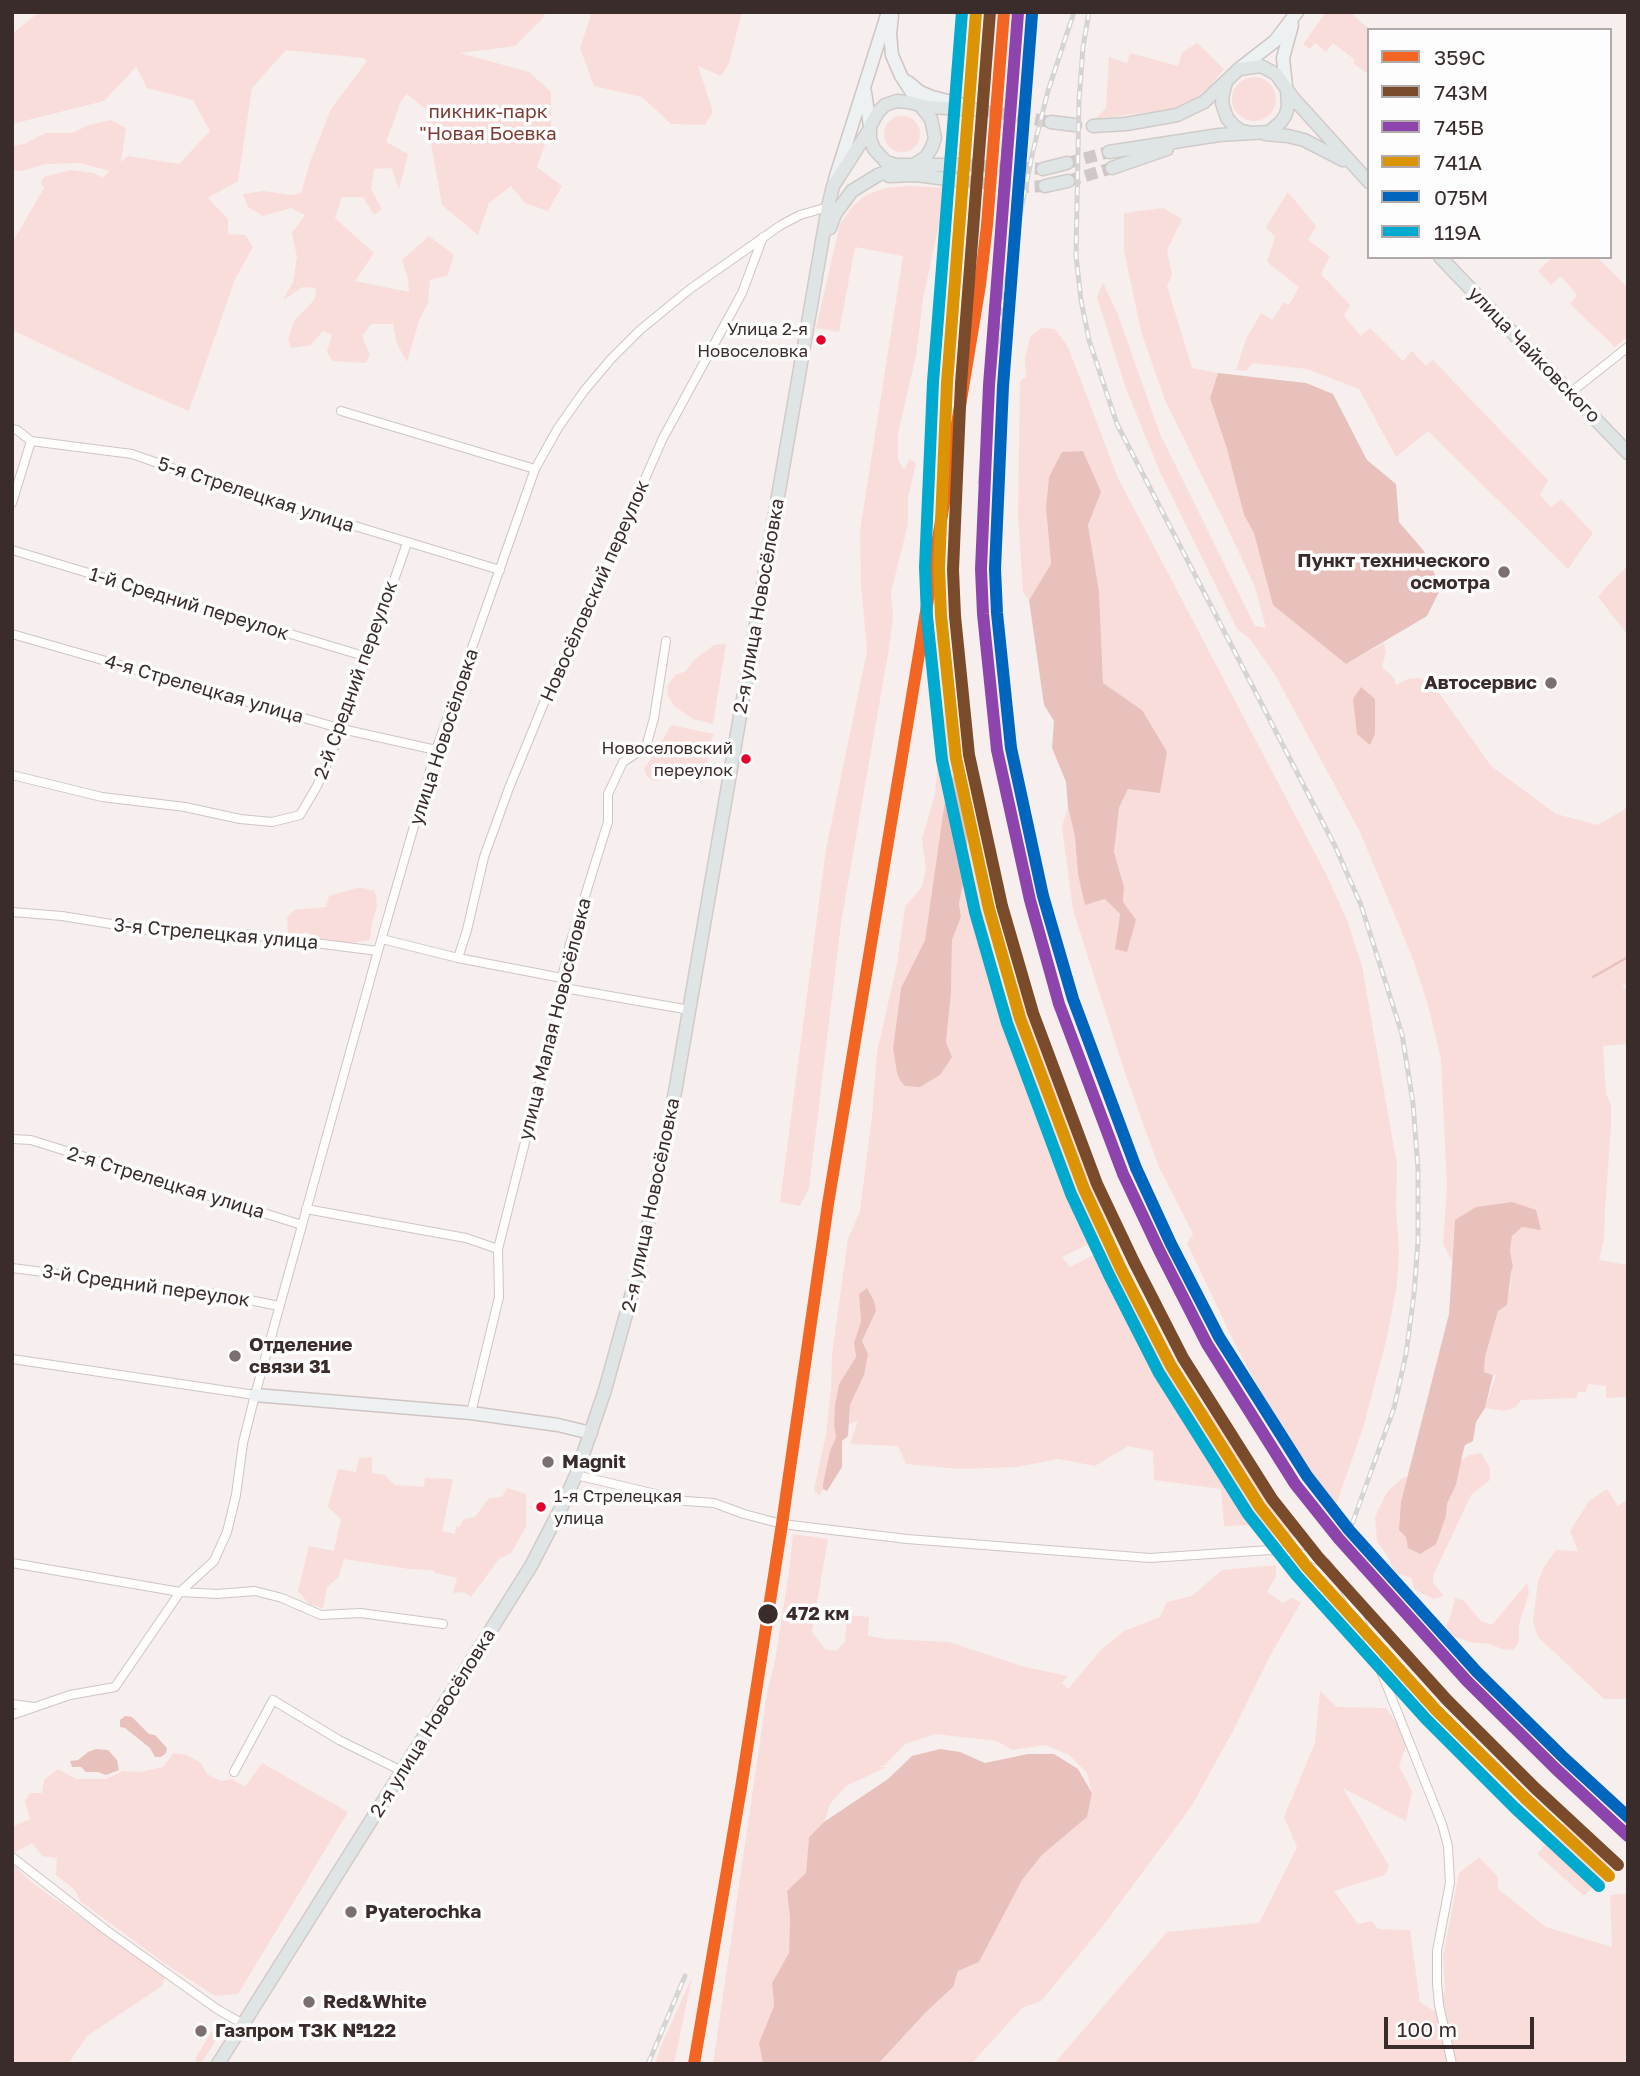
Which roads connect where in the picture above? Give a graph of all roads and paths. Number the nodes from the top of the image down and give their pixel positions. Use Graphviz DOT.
graph roads {
  1 [pos="890,12"];
  2 [pos="1298,12"];
  3 [pos="1235,73"];
  4 [pos="901,76"];
  5 [pos="866,78"];
  6 [pos="1286,86"];
  7 [pos="920,105"];
  8 [pos="1051,122"];
  9 [pos="1075,125"];
  10 [pos="1093,126"];
  11 [pos="869,128"];
  12 [pos="1256,133"];
  13 [pos="1197,138"];
  14 [pos="1109,152"];
  15 [pos="1067,163"];
  16 [pos="910,165"];
  17 [pos="963,165"];
  18 [pos="1355,167"];
  19 [pos="1112,168"];
  20 [pos="1043,169"];
  21 [pos="1367,180"];
  22 [pos="963,181"];
  23 [pos="1068,181"];
  24 [pos="862,184"];
  25 [pos="833,186"];
  26 [pos="1045,186"];
  27 [pos="828,208"];
  28 [pos="763,237"];
  29 [pos="821,251"];
  30 [pos="1442,259"];
  31 [pos="1628,347"];
  32 [pos="1570,393"];
  33 [pos="341,411"];
  34 [pos="12,429"];
  35 [pos="31,441"];
  36 [pos="1628,453"];
  37 [pos="535,469"];
  38 [pos="12,503"];
  39 [pos="407,543"];
  40 [pos="12,550"];
  41 [pos="500,570"];
  42 [pos="12,634"];
  43 [pos="666,641"];
  44 [pos="367,657"];
  45 [pos="342,729"];
  46 [pos="436,750"];
  47 [pos="12,775"];
  48 [pos="12,912"];
  49 [pos="382,939"];
  50 [pos="378,951"];
  51 [pos="458,958"];
  52 [pos="563,983"];
  53 [pos="690,1010"];
  54 [pos="12,1139"];
  55 [pos="306,1209"];
  56 [pos="302,1225"];
  57 [pos="498,1249"];
  58 [pos="12,1268"];
  59 [pos="279,1306"];
  60 [pos="12,1359"];
  61 [pos="255,1395"];
  62 [pos="471,1412"];
  63 [pos="591,1433"];
  64 [pos="576,1475"];
  65 [pos="12,1563"];
  66 [pos="180,1592"];
  67 [pos="443,1624"];
  68 [pos="12,1704"];
  69 [pos="34,1707"];
  70 [pos="12,1715"];
  71 [pos="402,1771"];
  72 [pos="234,1772"];
  73 [pos="12,1857"];
  74 [pos="243,2024"];
  75 [pos="218,2064"];
  76 [pos="1452,2064"];
  1 -- 4 [label="main road"];
  1 -- 5 [label="main road, 2-я улица Новосёловка"];
  2 -- 3 [label="main road"];
  2 -- 6 [label="main road"];
  3 -- 6 [label="main road"];
  3 -- 10 [label="main road"];
  3 -- 12 [label="main road"];
  4 -- 7 [label="main road"];
  4 -- 7 [label="main road"];
  5 -- 11 [label="main road"];
  5 -- 25 [label="main road, 2-я улица Новосёловка"];
  6 -- 12 [label="main road"];
  6 -- 18 [label="main road"];
  7 -- 11 [label="main road"];
  7 -- 16 [label="main road"];
  8 -- 9 [label="main road"];
  11 -- 16 [label="main road"];
  11 -- 25 [label="main road, 2-я улица Новосёловка"];
  12 -- 13 [label="main road"];
  12 -- 18 [label="main road"];
  13 -- 14 [label="main road"];
  13 -- 19 [label="main road"];
  15 -- 20 [label="main road"];
  16 -- 17 [label="main road"];
  16 -- 24 [label="main road, 2-я улица Новосёловка"];
  18 -- 21 [label="main road"];
  22 -- 24 [label="main road"];
  23 -- 26 [label="main road"];
  24 -- 29 [label="main road, 2-я улица Новосёловка"];
  25 -- 27 [label="main road, 2-я улица Новосёловка"];
  27 -- 28 [label="street, улица Новосёловка"];
  27 -- 29 [label="main road, 2-я улица Новосёловка"];
  28 -- 37 [label="street, улица Новосёловка"];
  28 -- 51 [label="street, Новосёловский переулок"];
  29 -- 53 [label="main road, 2-я улица Новосёловка"];
  30 -- 32 [label="main road, улица Чайковского"];
  31 -- 32 [label="street"];
  32 -- 36 [label="main road, улица Чайковского"];
  33 -- 37 [label="street"];
  34 -- 35 [label="street, 5-я Стрелецкая улица"];
  35 -- 38 [label="street"];
  35 -- 39 [label="street, 5-я Стрелецкая улица"];
  37 -- 41 [label="street, улица Новосёловка"];
  39 -- 41 [label="street, 5-я Стрелецкая улица"];
  39 -- 44 [label="street, 2-й Средний переулок"];
  40 -- 44 [label="street, 1-й Средний переулок"];
  41 -- 46 [label="street, улица Новосёловка"];
  42 -- 45 [label="street, 4-я Стрелецкая улица"];
  43 -- 52 [label="street, улица Малая Новосёловка"];
  44 -- 45 [label="street, 2-й Средний переулок"];
  45 -- 46 [label="street, 4-я Стрелецкая улица"];
  45 -- 47 [label="street, 2-й Средний переулок"];
  46 -- 49 [label="street, улица Новосёловка"];
  48 -- 50 [label="street, 3-я Стрелецкая улица"];
  49 -- 50 [label="street, улица Новосёловка"];
  49 -- 51 [label="street"];
  50 -- 55 [label="street, улица Новосёловка"];
  51 -- 52 [label="street"];
  52 -- 53 [label="street"];
  52 -- 57 [label="street, улица Малая Новосёловка"];
  53 -- 63 [label="main road, 2-я улица Новосёловка"];
  54 -- 56 [label="street, 2-я Стрелецкая улица"];
  55 -- 56 [label="street, улица Новосёловка"];
  55 -- 57 [label="street"];
  56 -- 59 [label="street, улица Новосёловка"];
  57 -- 62 [label="street, улица Малая Новосёловка"];
  58 -- 59 [label="street, 3-й Средний переулок"];
  59 -- 61 [label="street, улица Новосёловка"];
  60 -- 61 [label="street"];
  61 -- 62 [label="main road"];
  61 -- 66 [label="street, улица Новосёловка"];
  62 -- 63 [label="main road"];
  63 -- 64 [label="main road, 2-я улица Новосёловка"];
  64 -- 71 [label="main road, 2-я улица Новосёловка"];
  64 -- 76 [label="street"];
  65 -- 66 [label="street"];
  66 -- 67 [label="street"];
  66 -- 69 [label="street, улица Новосёловка"];
  68 -- 69 [label="street"];
  69 -- 70 [label="street"];
  71 -- 72 [label="street"];
  71 -- 74 [label="main road, 2-я улица Новосёловка"];
  73 -- 74 [label="street"];
  74 -- 75 [label="main road, 2-я улица Новосёловка"];
}
